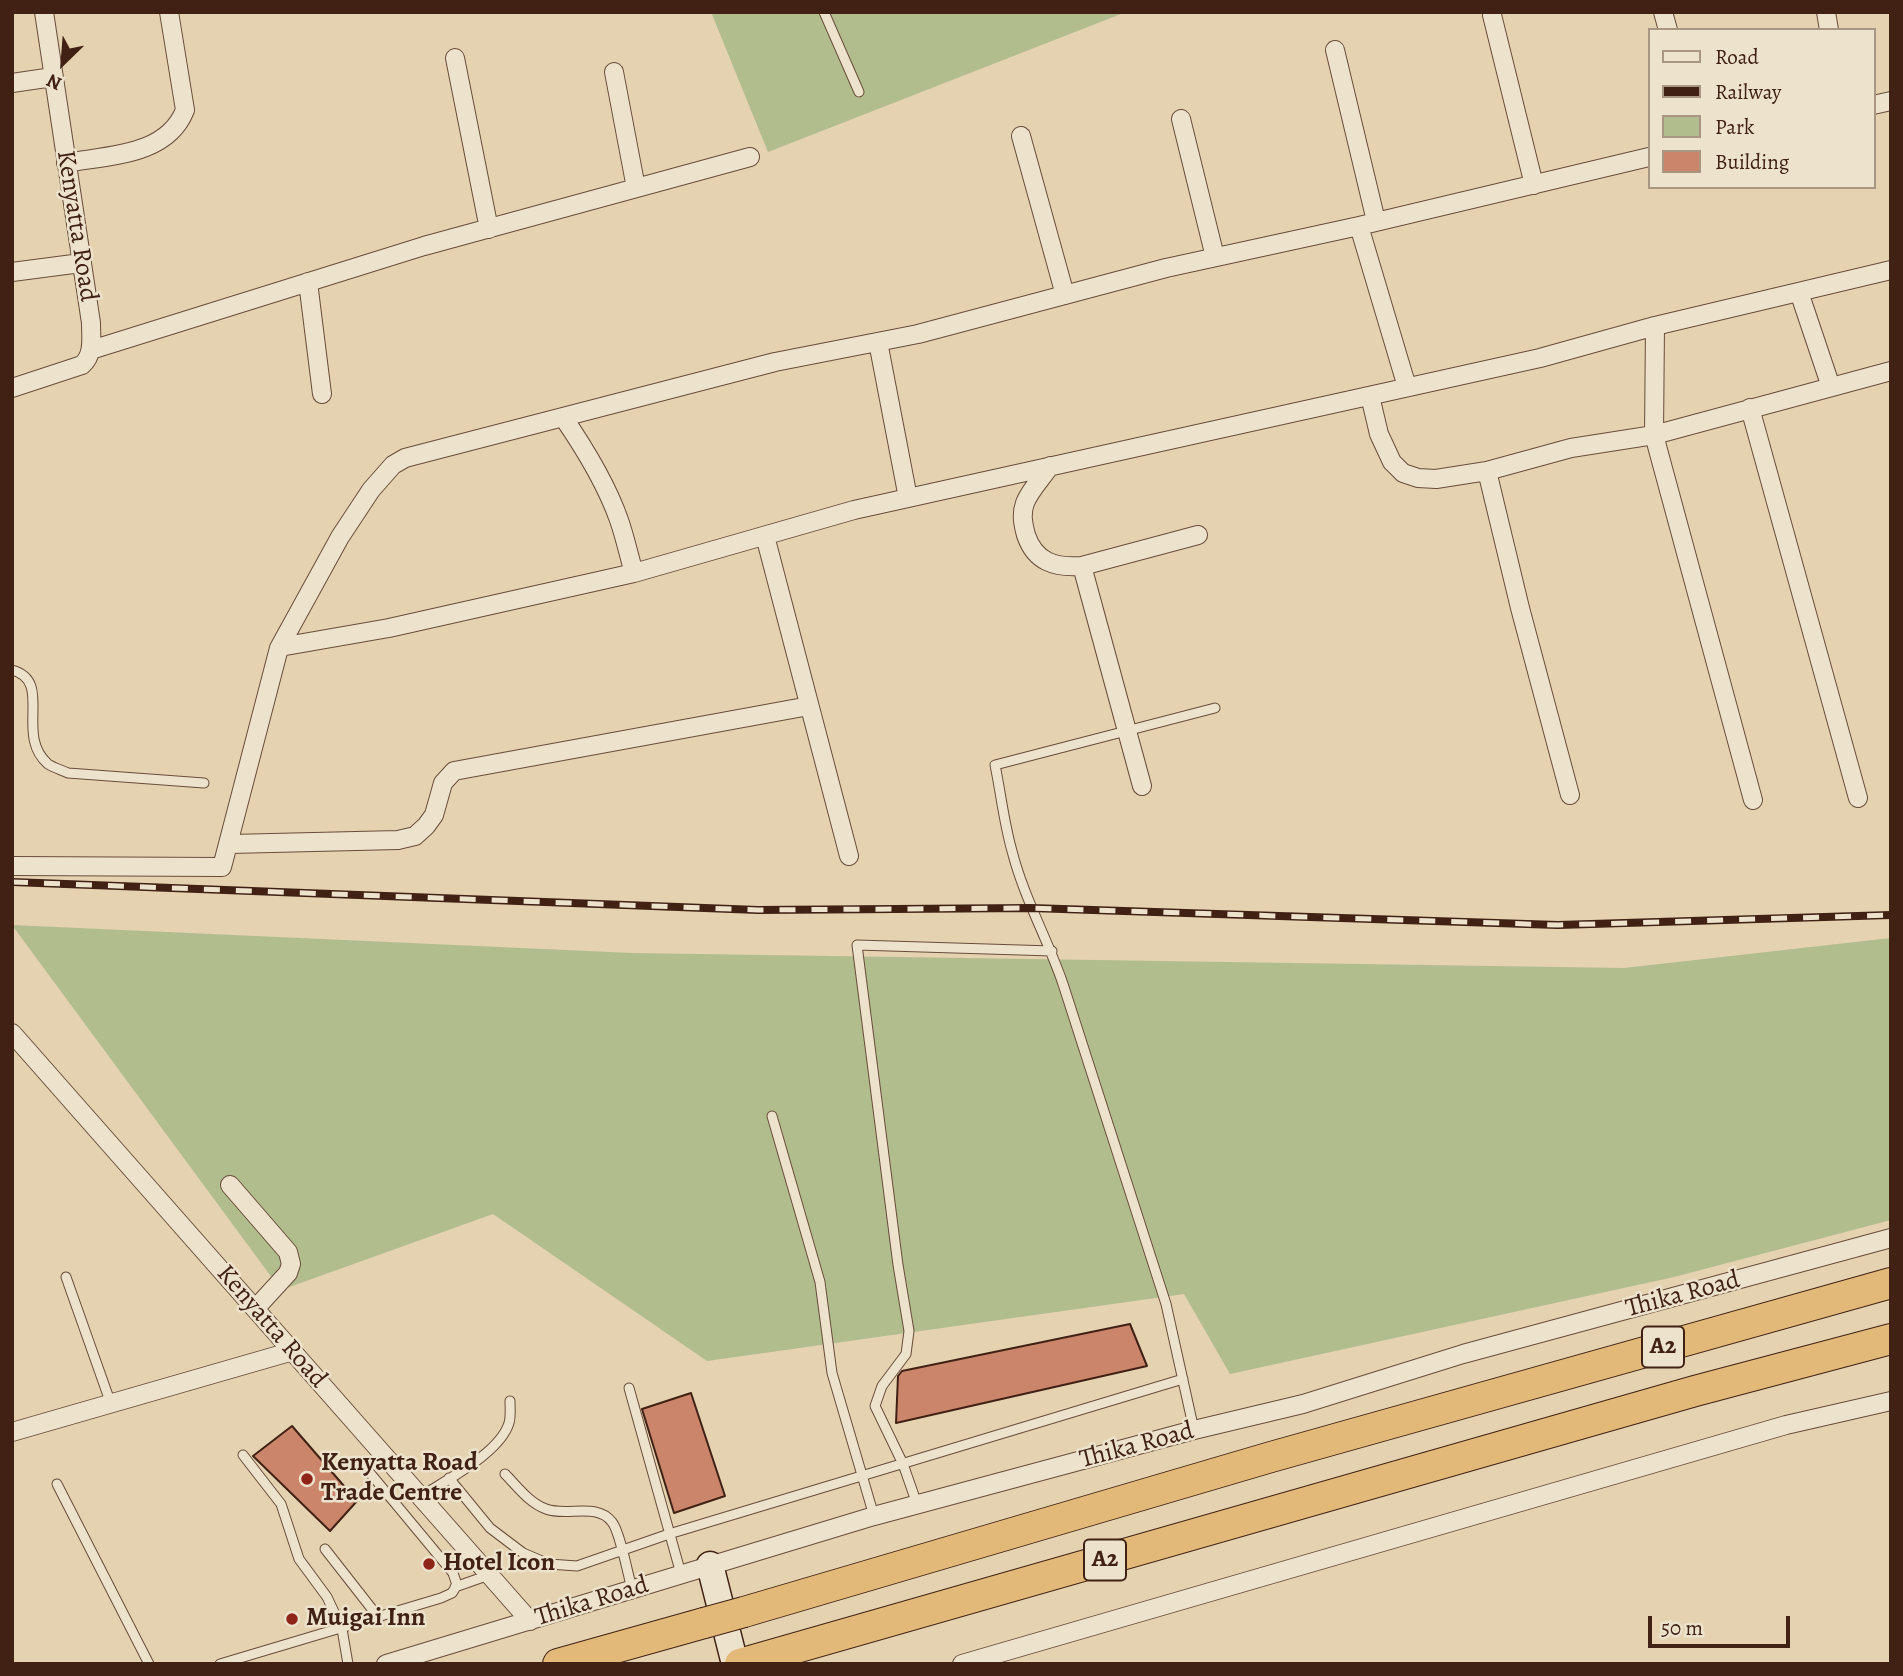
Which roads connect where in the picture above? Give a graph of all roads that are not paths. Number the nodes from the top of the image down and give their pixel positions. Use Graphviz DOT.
graph roads {
  1 [pos="44,12"];
  2 [pos="169,12"];
  3 [pos="824,12"];
  4 [pos="1492,15"];
  5 [pos="1335,50"];
  6 [pos="455,58"];
  7 [pos="614,72"];
  8 [pos="53,77"];
  9 [pos="12,83"];
  10 [pos="859,92"];
  11 [pos="1181,119"];
  12 [pos="1021,136"];
  13 [pos="750,157"];
  14 [pos="1647,158"];
  15 [pos="66,163"];
  16 [pos="1534,185"];
  17 [pos="636,188"];
  18 [pos="1368,224"];
  19 [pos="489,229"];
  20 [pos="1215,257"];
  21 [pos="81,263"];
  22 [pos="1891,270"];
  23 [pos="12,272"];
  24 [pos="308,282"];
  25 [pos="1799,292"];
  26 [pos="1065,295"];
  27 [pos="1655,326"];
  28 [pos="878,342"];
  29 [pos="91,350"];
  30 [pos="1891,371"];
  31 [pos="1407,387"];
  32 [pos="1831,387"];
  33 [pos="12,388"];
  34 [pos="322,394"];
  35 [pos="1370,396"];
  36 [pos="1750,408"];
  37 [pos="563,417"];
  38 [pos="1654,435"];
  39 [pos="1050,466"];
  40 [pos="1487,471"];
  41 [pos="908,498"];
  42 [pos="1198,535"];
  43 [pos="765,536"];
  44 [pos="1082,566"];
  45 [pos="634,573"];
  46 [pos="280,647"];
  47 [pos="12,670"];
  48 [pos="809,706"];
  49 [pos="1215,708"];
  50 [pos="1127,732"];
  51 [pos="204,783"];
  52 [pos="1142,786"];
  53 [pos="1570,795"];
  54 [pos="1858,798"];
  55 [pos="1753,800"];
  56 [pos="230,844"];
  57 [pos="849,856"];
  58 [pos="12,866"];
  59 [pos="1052,951"];
  60 [pos="12,1033"];
  61 [pos="772,1116"];
  62 [pos="230,1185"];
  63 [pos="1891,1238"];
  64 [pos="66,1278"];
  65 [pos="1891,1283"];
  66 [pos="255,1308"];
  67 [pos="1891,1339"];
  68 [pos="293,1351"];
  69 [pos="1183,1379"];
  70 [pos="629,1388"];
  71 [pos="510,1401"];
  72 [pos="1891,1401"];
  73 [pos="111,1404"];
  74 [pos="1194,1430"];
  75 [pos="12,1432"];
  76 [pos="243,1455"];
  77 [pos="903,1464"];
  78 [pos="365,1467"];
  79 [pos="505,1474"];
  80 [pos="864,1476"];
  81 [pos="449,1478"];
  82 [pos="57,1484"];
  83 [pos="421,1497"];
  84 [pos="917,1504"];
  85 [pos="874,1516"];
  86 [pos="669,1534"];
  87 [pos="324,1549"];
  88 [pos="621,1550"];
  89 [pos="710,1565"];
  90 [pos="681,1574"];
  91 [pos="489,1575"];
  92 [pos="456,1587"];
  93 [pos="632,1589"];
  94 [pos="379,1618"];
  95 [pos="530,1621"];
  96 [pos="342,1629"];
  97 [pos="744,1662"];
  98 [pos="149,1664"];
  99 [pos="220,1664"];
  100 [pos="348,1664"];
  101 [pos="386,1664"];
  102 [pos="558,1664"];
  103 [pos="962,1664"];
  1 -- 8 [label="street, Kenyatta Road"];
  2 -- 15 [label="street"];
  3 -- 10 [label="lane"];
  4 -- 16 [label="street"];
  5 -- 18 [label="street"];
  6 -- 19 [label="street"];
  7 -- 17 [label="street"];
  8 -- 9 [label="street"];
  8 -- 15 [label="street, Kenyatta Road"];
  11 -- 20 [label="street"];
  12 -- 26 [label="street"];
  13 -- 17 [label="street"];
  14 -- 16 [label="street"];
  15 -- 21 [label="street, Kenyatta Road"];
  16 -- 18 [label="street"];
  17 -- 19 [label="street"];
  18 -- 20 [label="street"];
  18 -- 31 [label="street"];
  19 -- 24 [label="street"];
  20 -- 26 [label="street"];
  21 -- 23 [label="street"];
  21 -- 29 [label="street, Kenyatta Road"];
  22 -- 25 [label="street"];
  24 -- 29 [label="street"];
  24 -- 34 [label="street"];
  25 -- 27 [label="street"];
  25 -- 32 [label="street"];
  26 -- 28 [label="street"];
  27 -- 31 [label="street"];
  27 -- 38 [label="street"];
  28 -- 37 [label="street"];
  28 -- 41 [label="street"];
  29 -- 33 [label="street"];
  30 -- 32 [label="street"];
  31 -- 35 [label="street"];
  32 -- 36 [label="street"];
  35 -- 39 [label="street"];
  35 -- 40 [label="street"];
  36 -- 38 [label="street"];
  36 -- 54 [label="street"];
  37 -- 45 [label="street"];
  37 -- 46 [label="street"];
  38 -- 40 [label="street"];
  38 -- 55 [label="street"];
  39 -- 41 [label="street"];
  39 -- 44 [label="street"];
  40 -- 53 [label="street"];
  41 -- 43 [label="street"];
  42 -- 44 [label="street"];
  43 -- 45 [label="street"];
  43 -- 48 [label="street"];
  44 -- 50 [label="street"];
  45 -- 46 [label="street"];
  46 -- 56 [label="street"];
  47 -- 51 [label="lane"];
  48 -- 56 [label="street"];
  48 -- 57 [label="street"];
  49 -- 50 [label="lane"];
  50 -- 52 [label="street"];
  50 -- 59 [label="lane"];
  56 -- 58 [label="street"];
  59 -- 69 [label="lane"];
  59 -- 77 [label="lane"];
  60 -- 66 [label="street, Kenyatta Road"];
  61 -- 80 [label="lane"];
  62 -- 66 [label="street"];
  63 -- 74 [label="street, Thika Road"];
  64 -- 73 [label="lane"];
  65 -- 102 [label="highway, Thika Road / A2, bridge"];
  66 -- 68 [label="street, Kenyatta Road"];
  67 -- 97 [label="highway, A2"];
  68 -- 73 [label="street"];
  68 -- 83 [label="street, Kenyatta Road"];
  69 -- 74 [label="lane"];
  69 -- 77 [label="lane"];
  70 -- 86 [label="lane"];
  71 -- 81 [label="lane"];
  72 -- 103 [label="street"];
  73 -- 75 [label="street"];
  74 -- 84 [label="street, Thika Road"];
  76 -- 96 [label="lane"];
  77 -- 80 [label="lane"];
  77 -- 84 [label="lane"];
  78 -- 92 [label="lane"];
  79 -- 88 [label="lane"];
  80 -- 85 [label="lane"];
  80 -- 86 [label="lane"];
  81 -- 83 [label="lane"];
  81 -- 88 [label="lane"];
  82 -- 98 [label="lane"];
  83 -- 91 [label="street, Kenyatta Road"];
  84 -- 85 [label="street, Thika Road"];
  85 -- 89 [label="street, Thika Road"];
  86 -- 88 [label="lane"];
  86 -- 90 [label="lane"];
  87 -- 94 [label="lane"];
  88 -- 93 [label="lane"];
  89 -- 90 [label="street, Thika Road"];
  89 -- 97 [label="main road"];
  90 -- 93 [label="street, Thika Road"];
  91 -- 92 [label="lane"];
  91 -- 95 [label="street, Kenyatta Road"];
  92 -- 94 [label="lane"];
  93 -- 95 [label="street, Thika Road"];
  94 -- 96 [label="lane"];
  95 -- 101 [label="street, Thika Road"];
  96 -- 99 [label="lane"];
  96 -- 100 [label="lane"];
}
